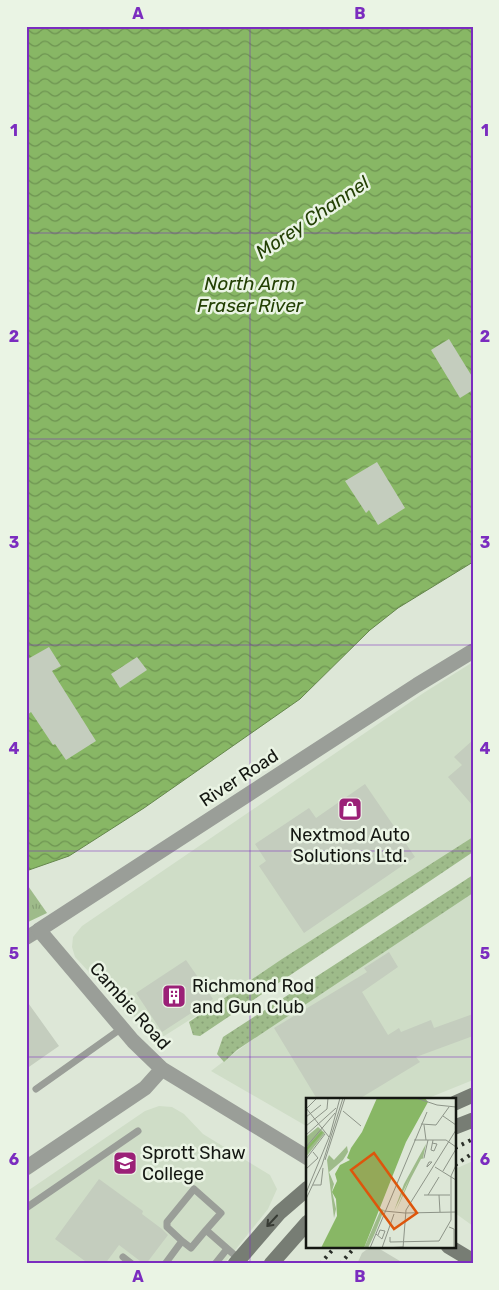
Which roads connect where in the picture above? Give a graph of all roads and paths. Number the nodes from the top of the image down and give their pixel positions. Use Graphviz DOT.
graph roads {
  1 [pos="473,651"];
  2 [pos="32,934"];
  3 [pos="122,1028"];
  4 [pos="162,1069"];
  5 [pos="36,1089"];
  6 [pos="473,1095"];
  7 [pos="456,1102"];
  8 [pos="473,1120"];
  9 [pos="456,1127"];
  10 [pos="138,1131"];
  11 [pos="306,1157"];
  12 [pos="26,1168"];
  13 [pos="306,1190"];
  14 [pos="26,1208"];
  15 [pos="306,1224"];
  16 [pos="206,1230"];
  17 [pos="182,1241"];
  18 [pos="451,1248"];
  19 [pos="227,1249"];
  20 [pos="123,1257"];
  21 [pos="237,1262"];
  22 [pos="473,1262"];
  23 [pos="132,1264"];
  24 [pos="165,1264"];
  25 [pos="215,1264"];
  26 [pos="270,1264"];
  1 -- 2 [label="street, River Road"];
  2 -- 3 [label="street, Cambie Road"];
  3 -- 4 [label="street, Cambie Road"];
  3 -- 5 [label="lane"];
  4 -- 11 [label="street, Cambie Road"];
  4 -- 12 [label="street"];
  6 -- 7 [label="main road"];
  8 -- 9 [label="main road"];
  10 -- 14 [label="lane"];
  13 -- 21 [label="main road, one-way"];
  15 -- 26 [label="main road"];
  16 -- 17 [label="lane"];
  16 -- 17 [label="lane"];
  16 -- 19 [label="lane"];
  17 -- 24 [label="lane"];
  18 -- 22 [label="main road"];
  19 -- 21 [label="lane"];
  19 -- 25 [label="lane"];
  20 -- 23 [label="lane"];
}
